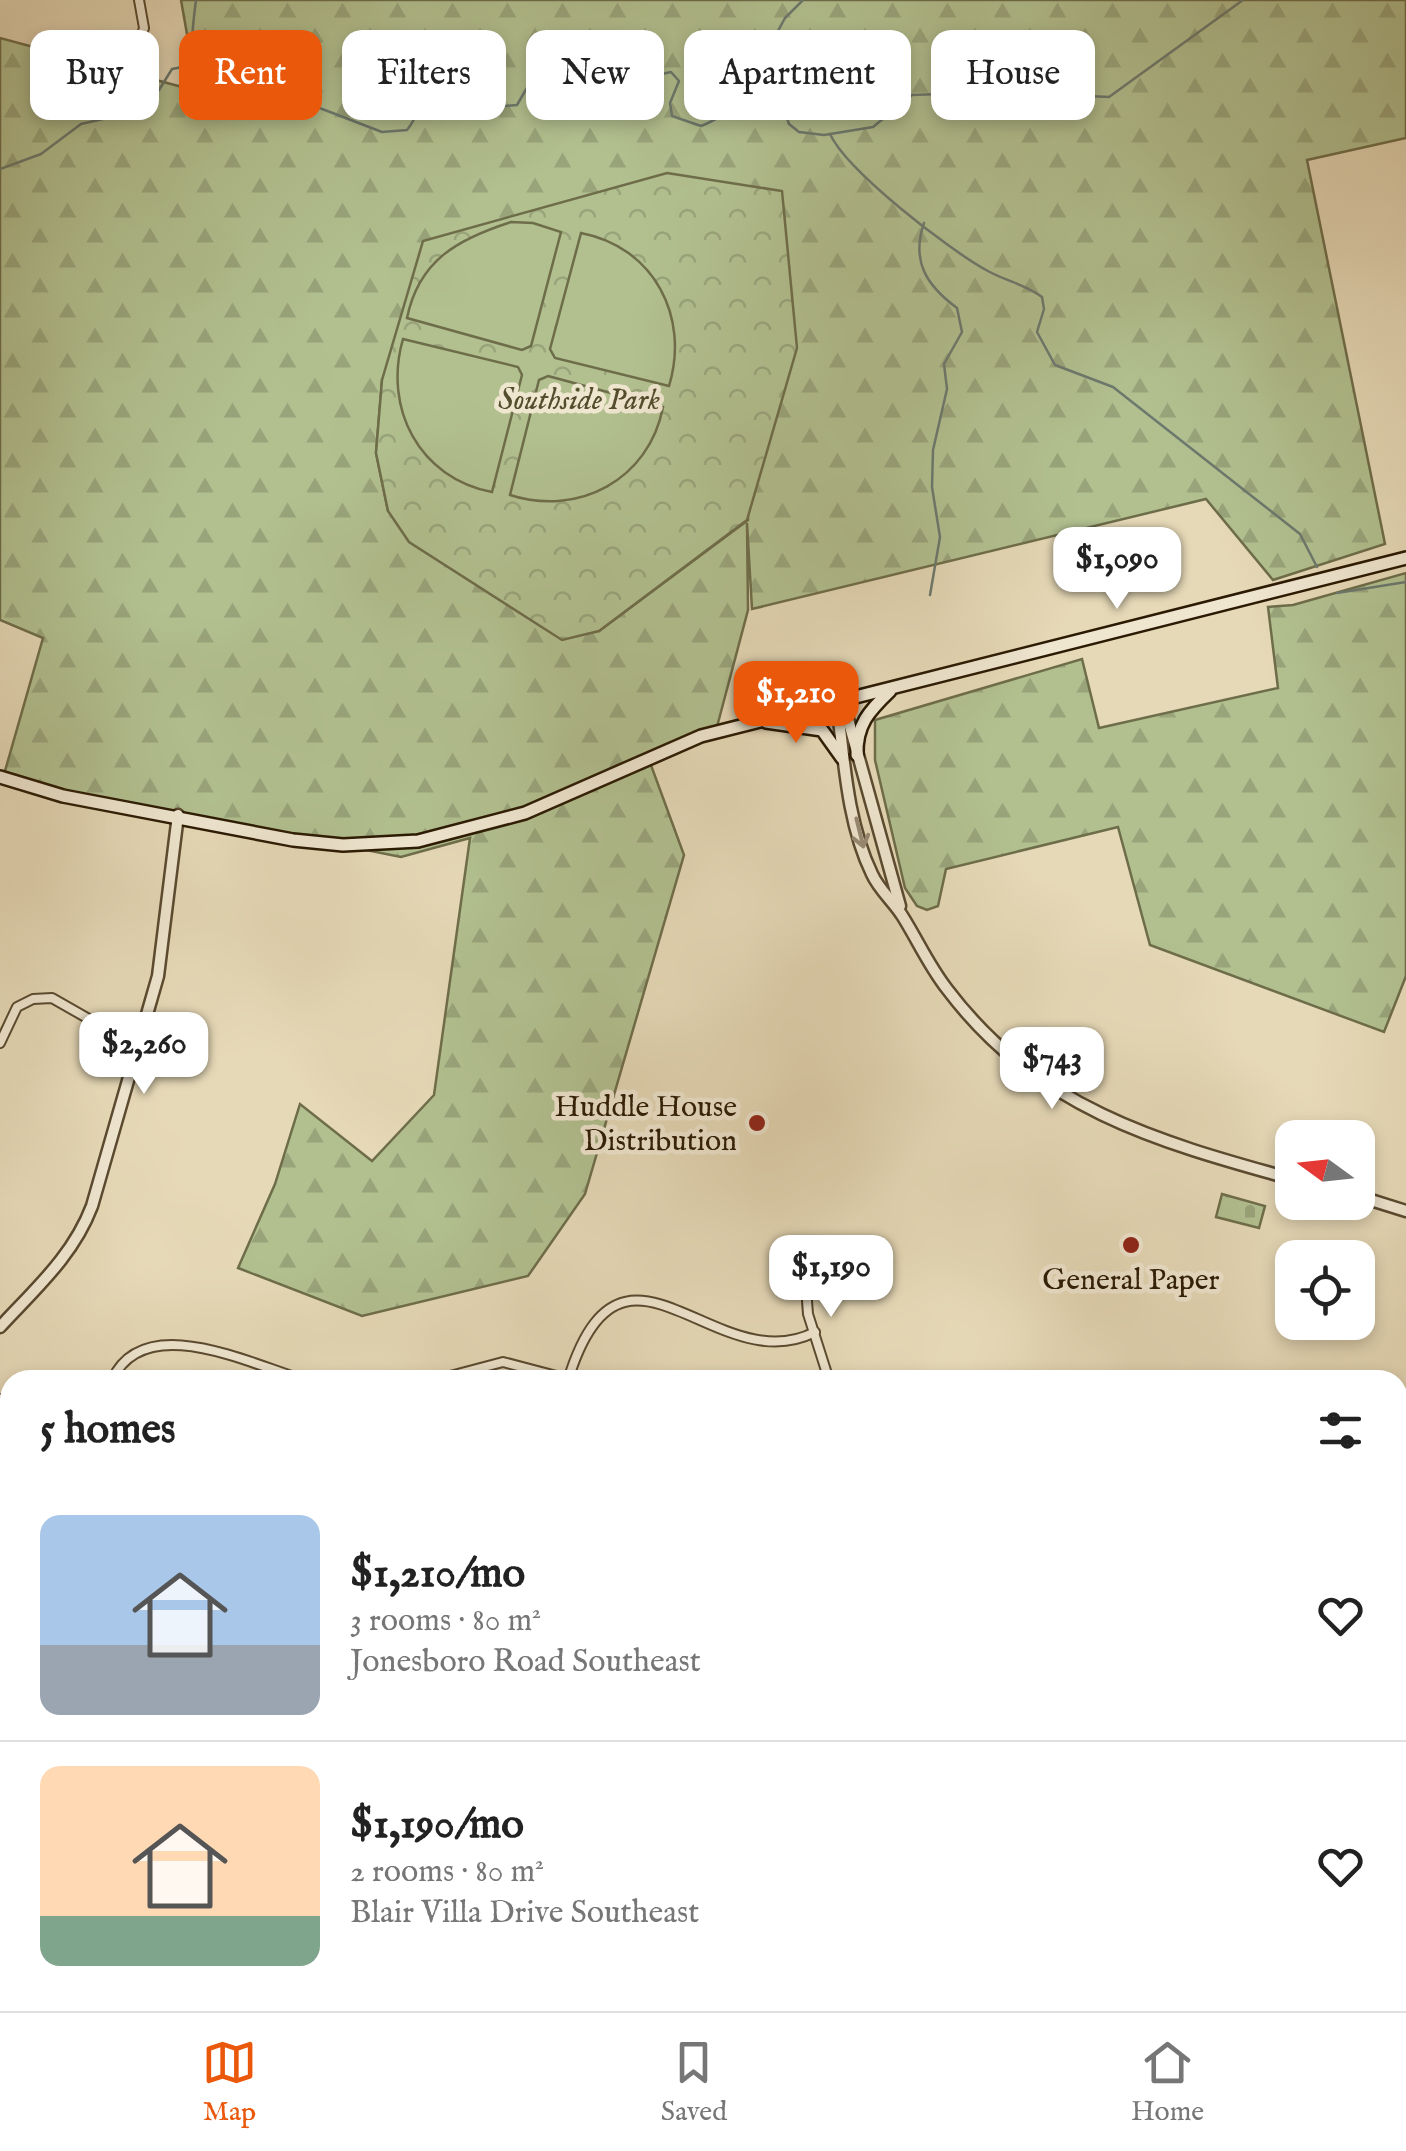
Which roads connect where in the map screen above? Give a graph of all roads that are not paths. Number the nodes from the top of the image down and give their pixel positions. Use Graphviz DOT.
graph roads {
  1 [pos="140,0"];
  2 [pos="143,30"];
  3 [pos="1406,558"];
  4 [pos="890,690"];
  5 [pos="840,702"];
  6 [pos="762,721"];
  7 [pos="857,754"];
  8 [pos="842,758"];
  9 [pos="0,778"];
  10 [pos="868,795"];
  11 [pos="852,799"];
  12 [pos="178,815"];
  13 [pos="903,917"];
  14 [pos="0,1043"];
  15 [pos="138,1047"];
  16 [pos="1275,1174"];
  17 [pos="1375,1202"];
  18 [pos="1406,1212"];
  19 [pos="804,1260"];
  20 [pos="0,1327"];
  21 [pos="815,1332"];
  22 [pos="120,1370"];
  23 [pos="254,1370"];
  24 [pos="473,1370"];
  25 [pos="534,1370"];
  26 [pos="571,1370"];
  27 [pos="826,1370"];
  1 -- 2 [label="street"];
  3 -- 4 [label="main road"];
  4 -- 5 [label="main road"];
  4 -- 7 [label="main road"];
  5 -- 6 [label="main road"];
  5 -- 7 [label="street"];
  5 -- 8 [label="street"];
  6 -- 8 [label="main road"];
  6 -- 12 [label="main road"];
  7 -- 10 [label="street"];
  8 -- 11 [label="street"];
  9 -- 12 [label="main road"];
  10 -- 11 [label="street"];
  10 -- 13 [label="street"];
  11 -- 13 [label="street, one-way"];
  12 -- 15 [label="street"];
  13 -- 16 [label="street"];
  14 -- 15 [label="street"];
  15 -- 20 [label="street"];
  17 -- 18 [label="street"];
  19 -- 21 [label="street"];
  21 -- 26 [label="street"];
  21 -- 27 [label="street"];
  22 -- 23 [label="street"];
  24 -- 25 [label="street"];
}
